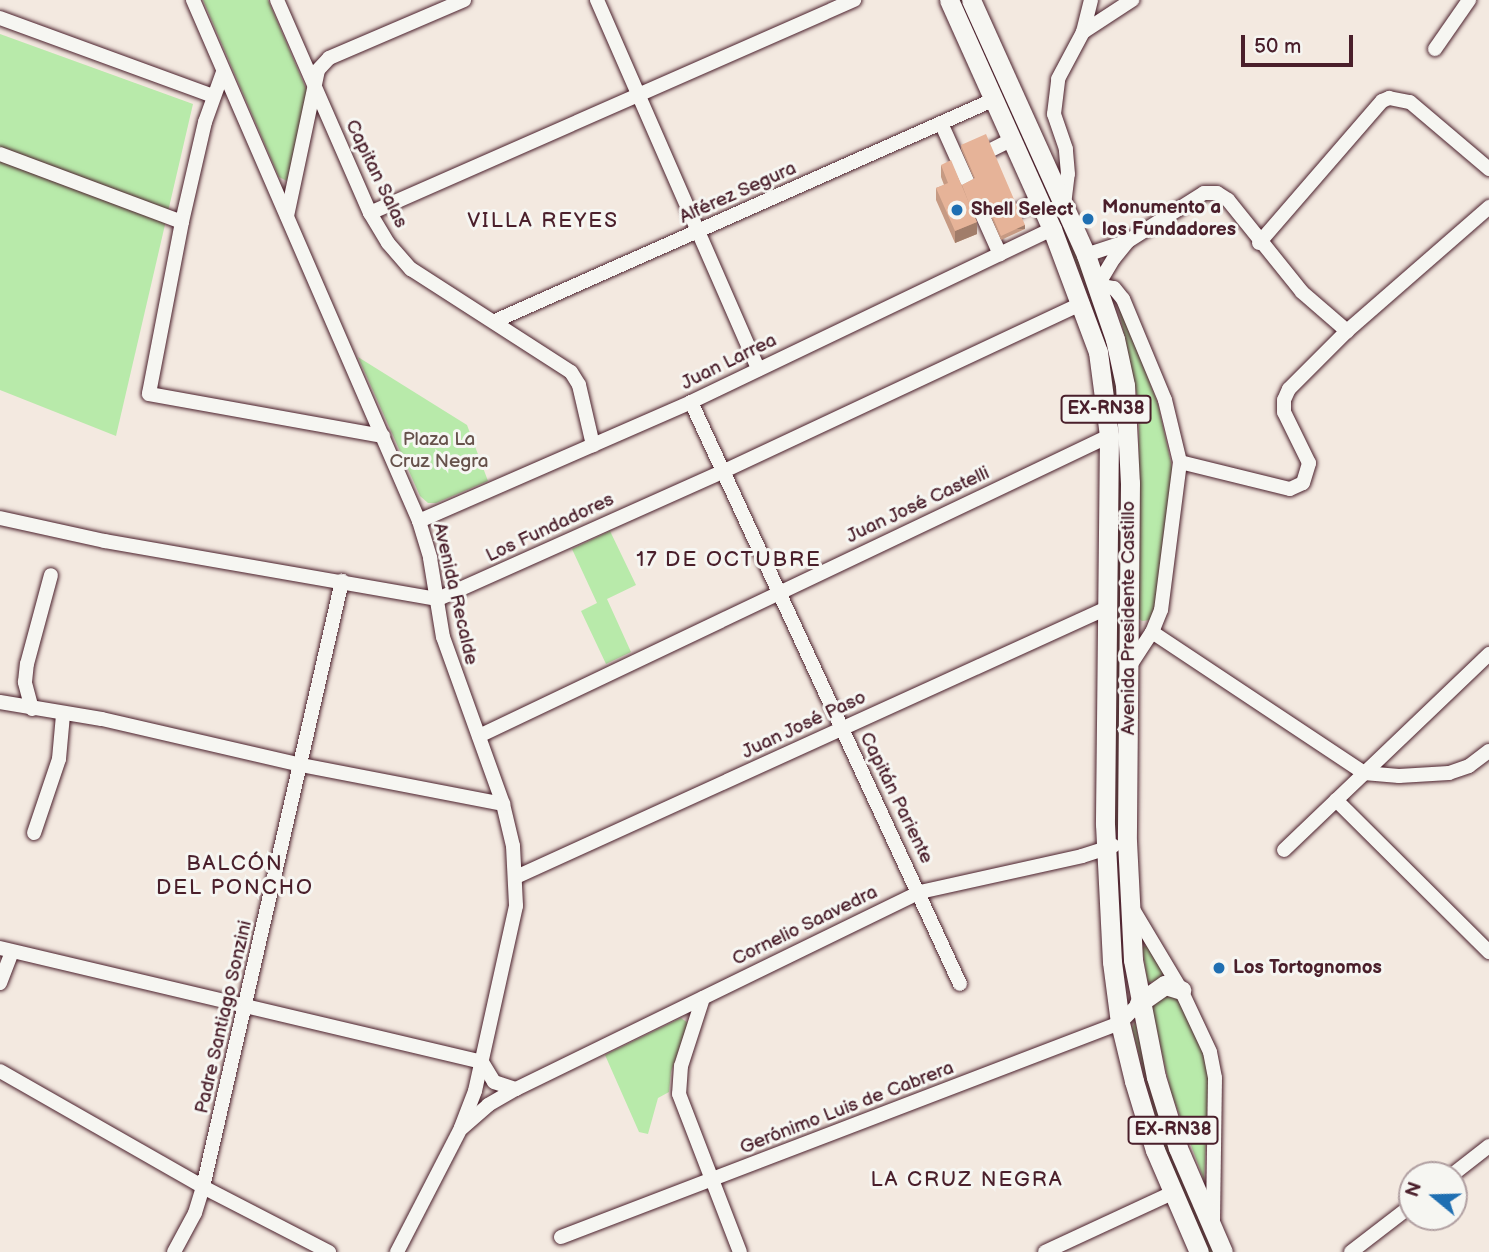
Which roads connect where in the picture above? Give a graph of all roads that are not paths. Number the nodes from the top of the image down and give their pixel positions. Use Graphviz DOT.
graph roads {
  1 [pos="193,0"];
  2 [pos="277,0"];
  3 [pos="464,0"];
  4 [pos="597,0"];
  5 [pos="854,0"];
  6 [pos="949,0"];
  7 [pos="971,0"];
  8 [pos="1091,0"];
  9 [pos="1132,0"];
  10 [pos="1469,0"];
  11 [pos="0,18"];
  12 [pos="1083,32"];
  13 [pos="1435,50"];
  14 [pos="223,72"];
  15 [pos="313,87"];
  16 [pos="214,96"];
  17 [pos="639,97"];
  18 [pos="995,99"];
  19 [pos="941,123"];
  20 [pos="1013,139"];
  21 [pos="0,154"];
  22 [pos="960,166"];
  23 [pos="1489,170"];
  24 [pos="1040,201"];
  25 [pos="1065,205"];
  26 [pos="1489,207"];
  27 [pos="370,213"];
  28 [pos="287,216"];
  29 [pos="182,222"];
  30 [pos="987,226"];
  31 [pos="1052,229"];
  32 [pos="699,231"];
  33 [pos="1128,241"];
  34 [pos="1259,243"];
  35 [pos="1000,254"];
  36 [pos="1086,255"];
  37 [pos="1098,285"];
  38 [pos="1082,303"];
  39 [pos="495,321"];
  40 [pos="1347,331"];
  41 [pos="758,369"];
  42 [pos="691,402"];
  43 [pos="383,436"];
  44 [pos="1109,436"];
  45 [pos="593,446"];
  46 [pos="1180,462"];
  47 [pos="722,472"];
  48 [pos="0,518"];
  49 [pos="419,521"];
  50 [pos="51,575"];
  51 [pos="342,581"];
  52 [pos="778,592"];
  53 [pos="438,599"];
  54 [pos="1107,608"];
  55 [pos="1152,632"];
  56 [pos="1489,653"];
  57 [pos="1128,668"];
  58 [pos="0,702"];
  59 [pos="32,709"];
  60 [pos="63,715"];
  61 [pos="842,729"];
  62 [pos="479,736"];
  63 [pos="1489,751"];
  64 [pos="301,765"];
  65 [pos="1364,773"];
  66 [pos="1336,800"];
  67 [pos="503,804"];
  68 [pos="34,833"];
  69 [pos="1127,842"];
  70 [pos="1105,849"];
  71 [pos="1284,850"];
  72 [pos="516,877"];
  73 [pos="920,892"];
  74 [pos="1129,903"];
  75 [pos="6,950"];
  76 [pos="1489,952"];
  77 [pos="0,983"];
  78 [pos="960,984"];
  79 [pos="1181,990"];
  80 [pos="703,998"];
  81 [pos="1139,1003"];
  82 [pos="247,1007"];
  83 [pos="1121,1023"];
  84 [pos="482,1062"];
  85 [pos="0,1071"];
  86 [pos="516,1089"];
  87 [pos="461,1128"];
  88 [pos="1489,1146"];
  89 [pos="1468,1162"];
  90 [pos="713,1180"];
  91 [pos="204,1186"];
  92 [pos="1172,1193"];
  93 [pos="1398,1216"];
  94 [pos="1213,1230"];
  95 [pos="561,1237"];
  96 [pos="174,1252"];
  97 [pos="329,1252"];
  98 [pos="397,1252"];
  99 [pos="740,1252"];
  100 [pos="1045,1252"];
  101 [pos="1199,1252"];
  102 [pos="1223,1252"];
  103 [pos="1351,1252"];
  1 -- 14 [label="street, Avenida Recalde"];
  2 -- 15 [label="street, Capitan Salas"];
  3 -- 15 [label="street"];
  4 -- 17 [label="street"];
  5 -- 17 [label="street"];
  6 -- 18 [label="main road, Avenida Presidente Castillo / EX-RN38"];
  7 -- 25 [label="main road, Avenida Presidente Castillo / EX-RN38"];
  8 -- 12 [label="street"];
  9 -- 12 [label="street"];
  10 -- 13 [label="street"];
  11 -- 16 [label="street"];
  12 -- 25 [label="street"];
  14 -- 16 [label="street"];
  14 -- 28 [label="street, Avenida Recalde"];
  15 -- 27 [label="street, Capitan Salas"];
  15 -- 28 [label="street"];
  16 -- 29 [label="street"];
  17 -- 27 [label="street"];
  17 -- 32 [label="street"];
  18 -- 19 [label="street, Alférez Segura"];
  18 -- 20 [label="main road, Avenida Presidente Castillo / EX-RN38"];
  19 -- 22 [label="street"];
  19 -- 32 [label="street, Alférez Segura"];
  20 -- 22 [label="street"];
  20 -- 24 [label="main road, Avenida Presidente Castillo / EX-RN38"];
  21 -- 29 [label="street"];
  22 -- 30 [label="street"];
  23 -- 34 [label="street"];
  24 -- 30 [label="street"];
  24 -- 31 [label="main road, Avenida Presidente Castillo / EX-RN38"];
  25 -- 36 [label="main road, Avenida Presidente Castillo / EX-RN38"];
  26 -- 40 [label="street"];
  27 -- 39 [label="street, Capitan Salas"];
  28 -- 43 [label="street, Avenida Recalde"];
  29 -- 43 [label="street"];
  30 -- 35 [label="street"];
  31 -- 35 [label="street, Juan Larrea"];
  31 -- 38 [label="main road, Avenida Presidente Castillo / EX-RN38"];
  32 -- 39 [label="street, Alférez Segura"];
  32 -- 41 [label="street"];
  33 -- 34 [label="street"];
  33 -- 36 [label="street"];
  33 -- 37 [label="street"];
  34 -- 40 [label="street"];
  35 -- 41 [label="street, Juan Larrea"];
  36 -- 37 [label="main road, Avenida Presidente Castillo / EX-RN38"];
  37 -- 46 [label="street"];
  37 -- 57 [label="main road, Avenida Presidente Castillo / EX-RN38"];
  38 -- 44 [label="main road, Avenida Presidente Castillo / EX-RN38"];
  38 -- 47 [label="street, Los Fundadores"];
  39 -- 45 [label="street, Capitan Salas"];
  40 -- 46 [label="street"];
  41 -- 42 [label="street, Juan Larrea"];
  42 -- 45 [label="street, Juan Larrea"];
  42 -- 47 [label="street, Capitán Pariente"];
  43 -- 49 [label="street, Avenida Recalde"];
  44 -- 52 [label="street, Juan José Castelli"];
  44 -- 54 [label="main road, Avenida Presidente Castillo / EX-RN38"];
  45 -- 49 [label="street, Juan Larrea"];
  46 -- 55 [label="street"];
  47 -- 52 [label="street, Capitán Pariente"];
  47 -- 53 [label="street, Los Fundadores"];
  48 -- 51 [label="street"];
  49 -- 53 [label="street, Avenida Recalde"];
  50 -- 59 [label="street"];
  51 -- 53 [label="street"];
  51 -- 64 [label="street, Padre Santiago Sonzini"];
  52 -- 61 [label="street, Capitán Pariente"];
  52 -- 62 [label="street, Juan José Castelli"];
  53 -- 62 [label="street, Avenida Recalde"];
  54 -- 61 [label="street, Juan José Paso"];
  54 -- 70 [label="main road, Avenida Presidente Castillo / EX-RN38"];
  55 -- 57 [label="street"];
  55 -- 65 [label="street"];
  56 -- 65 [label="street"];
  57 -- 69 [label="main road, Avenida Presidente Castillo / EX-RN38"];
  58 -- 59 [label="street"];
  59 -- 60 [label="street"];
  60 -- 64 [label="street"];
  60 -- 68 [label="street"];
  61 -- 72 [label="street, Juan José Paso"];
  61 -- 73 [label="street, Capitán Pariente"];
  62 -- 67 [label="street, Avenida Recalde"];
  63 -- 65 [label="street"];
  64 -- 67 [label="street"];
  64 -- 82 [label="street, Padre Santiago Sonzini"];
  65 -- 66 [label="street"];
  66 -- 71 [label="street"];
  66 -- 76 [label="street"];
  67 -- 72 [label="street, Avenida Recalde"];
  69 -- 70 [label="street, Cornelio Saavedra"];
  69 -- 74 [label="main road, Avenida Presidente Castillo / EX-RN38"];
  70 -- 73 [label="street, Cornelio Saavedra"];
  70 -- 83 [label="main road, Avenida Presidente Castillo / EX-RN38"];
  72 -- 84 [label="street, Avenida Recalde"];
  73 -- 78 [label="street, Capitán Pariente"];
  73 -- 80 [label="street, Cornelio Saavedra"];
  74 -- 79 [label="street"];
  74 -- 81 [label="main road, Avenida Presidente Castillo / EX-RN38"];
  75 -- 77 [label="street"];
  75 -- 82 [label="street"];
  79 -- 81 [label="main road"];
  79 -- 94 [label="street"];
  80 -- 86 [label="street, Cornelio Saavedra"];
  80 -- 90 [label="street"];
  81 -- 83 [label="street, Gerónimo Luis de Cabrera"];
  81 -- 94 [label="main road, Avenida Presidente Castillo / EX-RN38"];
  82 -- 84 [label="street"];
  82 -- 91 [label="street, Padre Santiago Sonzini"];
  83 -- 90 [label="street, Gerónimo Luis de Cabrera"];
  83 -- 92 [label="main road, Avenida Presidente Castillo / EX-RN38"];
  84 -- 86 [label="street"];
  84 -- 87 [label="street, Avenida Recalde"];
  85 -- 91 [label="street"];
  86 -- 87 [label="street, Cornelio Saavedra"];
  87 -- 98 [label="street, Avenida Recalde"];
  88 -- 89 [label="street"];
  90 -- 95 [label="street, Gerónimo Luis de Cabrera"];
  90 -- 99 [label="street"];
  91 -- 96 [label="street, Padre Santiago Sonzini"];
  91 -- 97 [label="street"];
  92 -- 100 [label="street"];
  92 -- 101 [label="main road, Avenida Presidente Castillo / EX-RN38"];
  93 -- 103 [label="street"];
  94 -- 102 [label="main road, Avenida Presidente Castillo / EX-RN38"];
}
